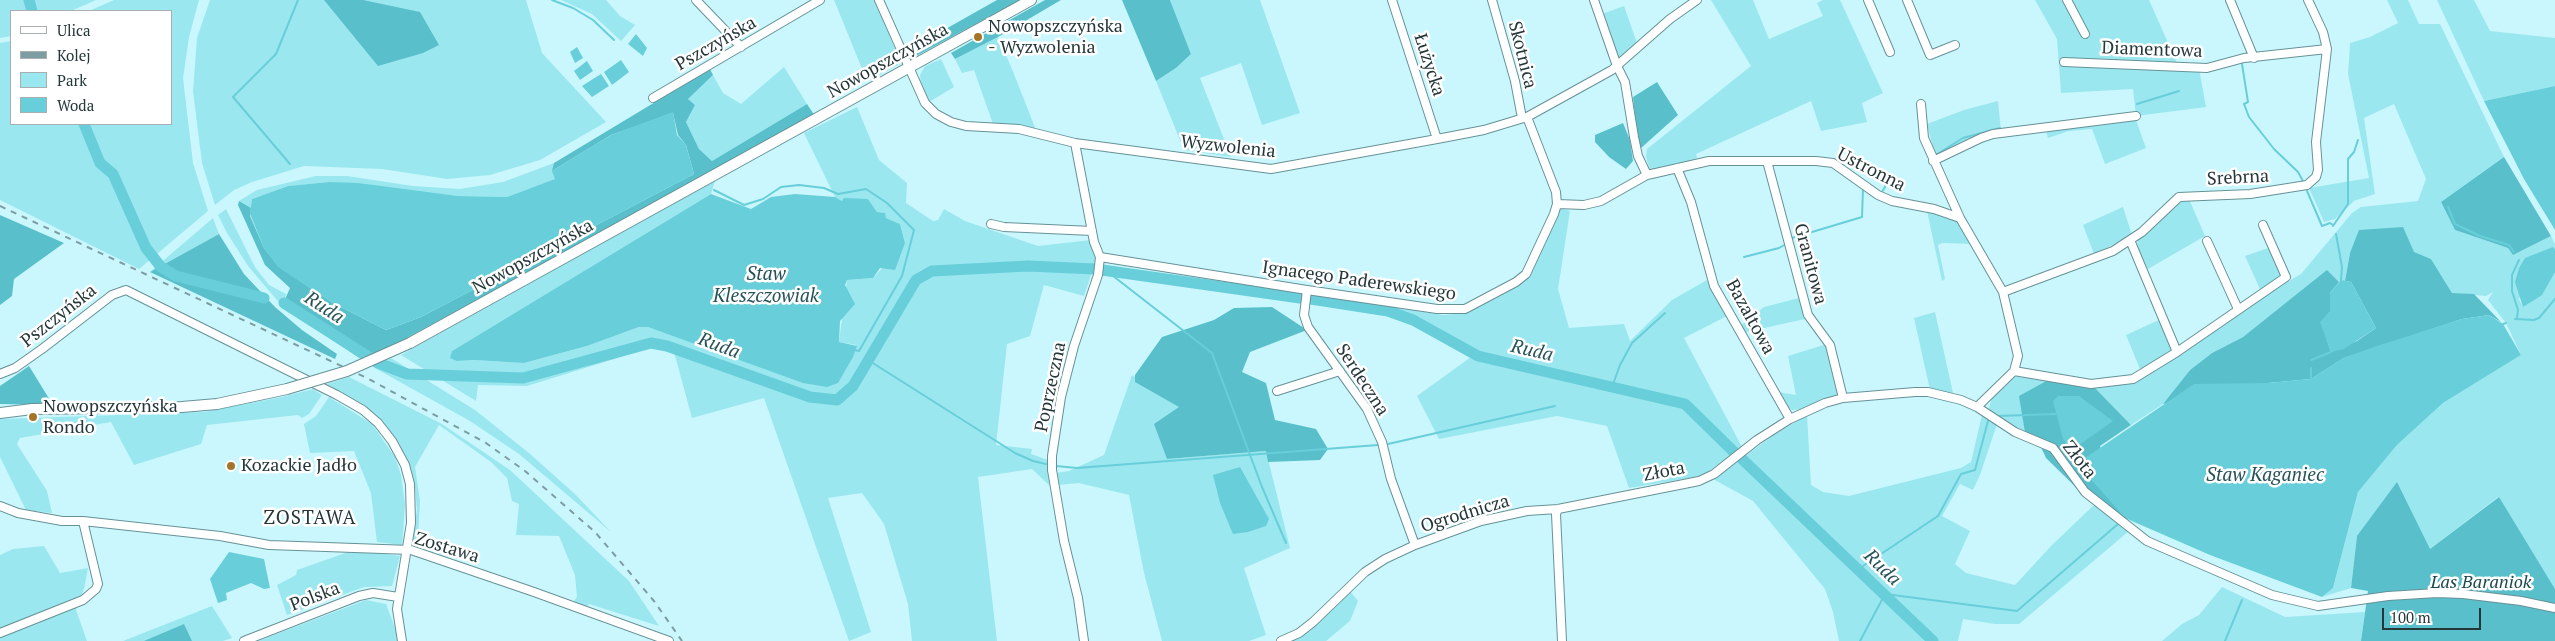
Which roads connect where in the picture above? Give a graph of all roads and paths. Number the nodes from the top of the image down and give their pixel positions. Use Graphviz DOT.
graph roads {
  1 [pos="696,0"];
  2 [pos="820,0"];
  3 [pos="879,0"];
  4 [pos="1031,0"];
  5 [pos="1392,0"];
  6 [pos="1492,0"];
  7 [pos="1594,0"];
  8 [pos="1697,0"];
  9 [pos="1868,0"];
  10 [pos="1907,0"];
  11 [pos="2067,0"];
  12 [pos="2230,0"];
  13 [pos="2308,0"];
  14 [pos="1686,3"];
  15 [pos="2085,34"];
  16 [pos="1955,45"];
  17 [pos="741,47"];
  18 [pos="2327,50"];
  19 [pos="1890,52"];
  20 [pos="2254,58"];
  21 [pos="2064,62"];
  22 [pos="1617,66"];
  23 [pos="908,68"];
  24 [pos="653,98"];
  25 [pos="1922,104"];
  26 [pos="2136,116"];
  27 [pos="1524,118"];
  28 [pos="1437,139"];
  29 [pos="1075,143"];
  30 [pos="1767,161"];
  31 [pos="1933,161"];
  32 [pos="1677,168"];
  33 [pos="1647,175"];
  34 [pos="1558,204"];
  35 [pos="1960,218"];
  36 [pos="991,224"];
  37 [pos="2263,226"];
  38 [pos="1092,231"];
  39 [pos="2130,240"];
  40 [pos="2207,241"];
  41 [pos="1100,257"];
  42 [pos="1307,290"];
  43 [pos="2003,292"];
  44 [pos="2238,309"];
  45 [pos="2177,352"];
  46 [pos="15,368"];
  47 [pos="1340,371"];
  48 [pos="2014,371"];
  49 [pos="0,374"];
  50 [pos="0,380"];
  51 [pos="1277,391"];
  52 [pos="1843,398"];
  53 [pos="1977,407"];
  54 [pos="3,410"];
  55 [pos="1790,419"];
  56 [pos="0,506"];
  57 [pos="1558,510"];
  58 [pos="83,521"];
  59 [pos="1415,545"];
  60 [pos="407,550"];
  61 [pos="398,597"];
  62 [pos="2555,608"];
  63 [pos="0,633"];
  64 [pos="244,641"];
  65 [pos="402,641"];
  66 [pos="668,641"];
  67 [pos="1084,641"];
  68 [pos="1280,641"];
  69 [pos="1562,641"];
  1 -- 17 [label="street"];
  2 -- 17 [label="street, Pszczyńska"];
  3 -- 23 [label="street, Wyzwolenia"];
  4 -- 23 [label="main road, Nowopszczyńska"];
  5 -- 28 [label="street, Łużycka"];
  6 -- 27 [label="street, Skotnica"];
  7 -- 22 [label="street"];
  8 -- 14 [label="street, Wyzwolenia"];
  9 -- 19 [label="street"];
  10 -- 16 [label="street"];
  11 -- 15 [label="street"];
  12 -- 20 [label="street"];
  13 -- 18 [label="street, Srebrna"];
  14 -- 22 [label="street, Wyzwolenia"];
  17 -- 24 [label="street, Pszczyńska"];
  18 -- 20 [label="street, Diamentowa"];
  18 -- 39 [label="street, Srebrna"];
  20 -- 21 [label="street, Diamentowa"];
  22 -- 27 [label="street, Wyzwolenia"];
  22 -- 33 [label="street"];
  23 -- 29 [label="street, Wyzwolenia"];
  23 -- 54 [label="main road, Nowopszczyńska, bridge"];
  25 -- 31 [label="street"];
  26 -- 31 [label="street"];
  27 -- 28 [label="street, Wyzwolenia"];
  27 -- 34 [label="street"];
  28 -- 29 [label="street, Wyzwolenia"];
  29 -- 38 [label="street, Poprzeczna"];
  30 -- 32 [label="street, Ustronna"];
  30 -- 35 [label="street, Ustronna"];
  30 -- 52 [label="street, Granitowa"];
  31 -- 35 [label="street"];
  32 -- 33 [label="street, Ustronna"];
  32 -- 55 [label="street, Bazaltowa"];
  33 -- 34 [label="street, Ustronna"];
  34 -- 42 [label="street, Ignacego Paderewskiego"];
  35 -- 43 [label="street"];
  36 -- 38 [label="street"];
  37 -- 44 [label="street"];
  38 -- 41 [label="street, Poprzeczna"];
  39 -- 43 [label="street, Srebrna"];
  39 -- 45 [label="street"];
  40 -- 44 [label="street"];
  41 -- 42 [label="street, Ignacego Paderewskiego"];
  41 -- 67 [label="street, Poprzeczna"];
  42 -- 47 [label="street, Serdeczna"];
  43 -- 48 [label="street"];
  44 -- 45 [label="street"];
  45 -- 48 [label="street"];
  46 -- 49 [label="street, Pszczyńska"];
  46 -- 50 [label="street, Pszczyńska"];
  46 -- 60 [label="street, Pszczyńska"];
  47 -- 51 [label="street"];
  47 -- 59 [label="street, Serdeczna"];
  48 -- 53 [label="street"];
  52 -- 53 [label="street, Złota"];
  52 -- 55 [label="street, Złota"];
  53 -- 62 [label="street, Złota"];
  55 -- 57 [label="street, Złota"];
  56 -- 58 [label="street, Zostawa"];
  57 -- 59 [label="street, Ogrodnicza"];
  57 -- 69 [label="street"];
  58 -- 60 [label="street, Zostawa"];
  58 -- 63 [label="street"];
  59 -- 68 [label="street, Ogrodnicza"];
  60 -- 61 [label="street"];
  60 -- 66 [label="street, Zostawa"];
  61 -- 64 [label="street, Polska"];
  61 -- 65 [label="street"];
}
